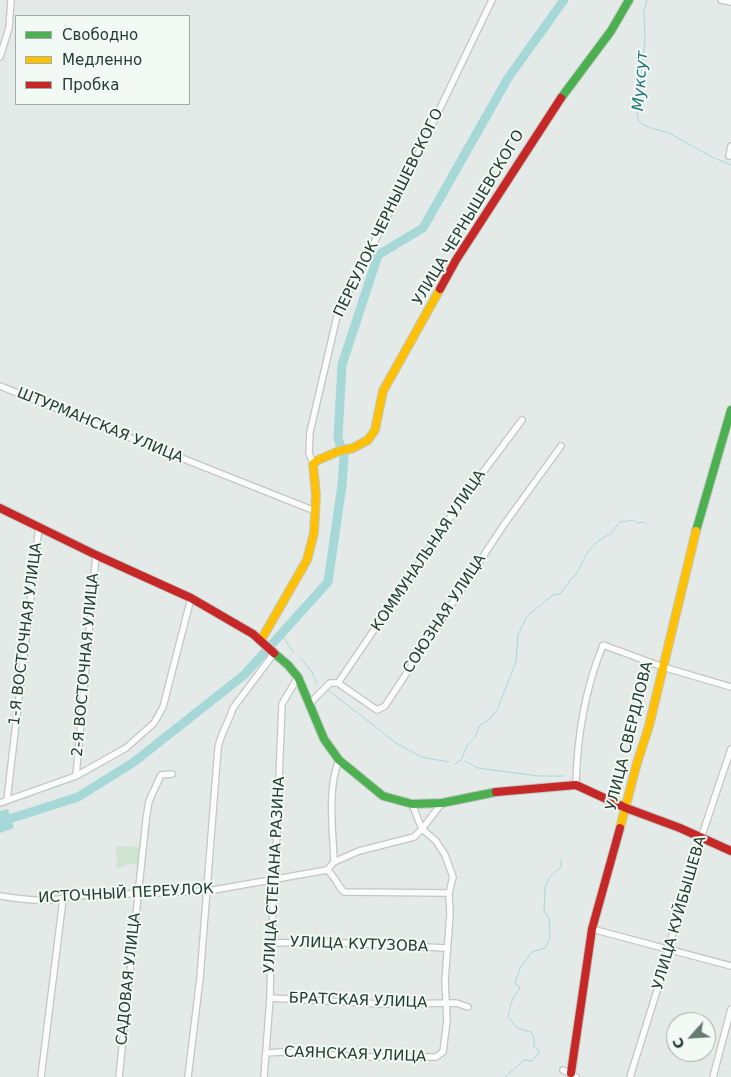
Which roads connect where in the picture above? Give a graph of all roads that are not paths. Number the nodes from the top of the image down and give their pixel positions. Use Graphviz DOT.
graph roads {
  1 [pos="11,0"];
  2 [pos="492,0"];
  3 [pos="629,0"];
  4 [pos="722,0"];
  5 [pos="731,2"];
  6 [pos="0,57"];
  7 [pos="731,146"];
  8 [pos="730,156"];
  9 [pos="0,386"];
  10 [pos="731,410"];
  11 [pos="522,420"];
  12 [pos="730,425"];
  13 [pos="561,446"];
  14 [pos="313,464"];
  15 [pos="0,508"];
  16 [pos="315,511"];
  17 [pos="39,527"];
  18 [pos="96,555"];
  19 [pos="191,598"];
  20 [pos="261,640"];
  21 [pos="275,652"];
  22 [pos="663,666"];
  23 [pos="298,677"];
  24 [pos="338,684"];
  25 [pos="731,686"];
  26 [pos="309,704"];
  27 [pos="731,749"];
  28 [pos="339,760"];
  29 [pos="172,774"];
  30 [pos="76,776"];
  31 [pos="576,786"];
  32 [pos="6,800"];
  33 [pos="0,803"];
  34 [pos="442,803"];
  35 [pos="412,804"];
  36 [pos="626,808"];
  37 [pos="422,829"];
  38 [pos="701,838"];
  39 [pos="731,851"];
  40 [pos="334,862"];
  41 [pos="327,870"];
  42 [pos="275,879"];
  43 [pos="208,891"];
  44 [pos="138,894"];
  45 [pos="449,894"];
  46 [pos="0,896"];
  47 [pos="63,899"];
  48 [pos="592,929"];
  49 [pos="271,943"];
  50 [pos="446,948"];
  51 [pos="668,949"];
  52 [pos="731,966"];
  53 [pos="270,998"];
  54 [pos="446,1003"];
  55 [pos="468,1007"];
  56 [pos="731,1009"];
  57 [pos="266,1053"];
  58 [pos="570,1073"];
  59 [pos="41,1077"];
  60 [pos="119,1077"];
  61 [pos="188,1077"];
  62 [pos="264,1077"];
  63 [pos="630,1077"];
  64 [pos="713,1077"];
  1 -- 6 [label="street"];
  2 -- 14 [label="street, ПЕРЕУЛОК ЧЕРНЫШЕВСКОГО"];
  3 -- 14 [label="street, УЛИЦА ЧЕРНЫШЕВСКОГО"];
  4 -- 5 [label="street"];
  7 -- 8 [label="street"];
  9 -- 16 [label="street, ШТУРМАНСКАЯ УЛИЦА"];
  10 -- 12 [label="street, УЛИЦА СВЕРДЛОВА"];
  11 -- 24 [label="street, КОММУНАЛЬНАЯ УЛИЦА"];
  12 -- 22 [label="street, УЛИЦА СВЕРДЛОВА"];
  13 -- 24 [label="street, СОЮЗНАЯ УЛИЦА"];
  14 -- 16 [label="street"];
  15 -- 17 [label="street"];
  16 -- 20 [label="street"];
  17 -- 18 [label="street"];
  17 -- 32 [label="street, 1-Я ВОСТОЧНАЯ УЛИЦА"];
  18 -- 19 [label="street"];
  18 -- 30 [label="street, 2-Я ВОСТОЧНАЯ УЛИЦА"];
  19 -- 20 [label="street"];
  19 -- 30 [label="street"];
  20 -- 21 [label="street"];
  21 -- 23 [label="street"];
  21 -- 43 [label="street"];
  22 -- 25 [label="street"];
  22 -- 31 [label="street"];
  22 -- 36 [label="street, УЛИЦА СВЕРДЛОВА"];
  23 -- 26 [label="street"];
  23 -- 42 [label="street, УЛИЦА СТЕПАНА РАЗИНА"];
  24 -- 26 [label="street"];
  26 -- 28 [label="street"];
  27 -- 38 [label="street, УЛИЦА КУЙБЫШЕВА"];
  28 -- 35 [label="street"];
  28 -- 40 [label="street"];
  29 -- 44 [label="street, САДОВАЯ УЛИЦА"];
  30 -- 32 [label="street"];
  31 -- 34 [label="street"];
  31 -- 36 [label="street"];
  32 -- 33 [label="street"];
  34 -- 35 [label="street"];
  34 -- 37 [label="street"];
  35 -- 37 [label="street"];
  36 -- 38 [label="street"];
  36 -- 48 [label="street, УЛИЦА СВЕРДЛОВА"];
  37 -- 40 [label="street"];
  37 -- 45 [label="street"];
  38 -- 39 [label="street"];
  38 -- 51 [label="street, УЛИЦА КУЙБЫШЕВА"];
  40 -- 41 [label="street"];
  41 -- 42 [label="street, ИСТОЧНЫЙ ПЕРЕУЛОК"];
  41 -- 45 [label="street"];
  42 -- 43 [label="street, ИСТОЧНЫЙ ПЕРЕУЛОК"];
  42 -- 49 [label="street, УЛИЦА СТЕПАНА РАЗИНА"];
  43 -- 44 [label="street, ИСТОЧНЫЙ ПЕРЕУЛОК"];
  43 -- 61 [label="street"];
  44 -- 47 [label="street, ИСТОЧНЫЙ ПЕРЕУЛОК"];
  44 -- 60 [label="street, САДОВАЯ УЛИЦА"];
  45 -- 50 [label="street"];
  46 -- 47 [label="street, ИСТОЧНЫЙ ПЕРЕУЛОК"];
  47 -- 59 [label="street"];
  48 -- 51 [label="street"];
  48 -- 58 [label="street, УЛИЦА СВЕРДЛОВА"];
  49 -- 50 [label="street, УЛИЦА КУТУЗОВА"];
  49 -- 53 [label="street, УЛИЦА СТЕПАНА РАЗИНА"];
  50 -- 54 [label="street"];
  51 -- 52 [label="street"];
  51 -- 63 [label="street, УЛИЦА КУЙБЫШЕВА"];
  53 -- 54 [label="street, БРАТСКАЯ УЛИЦА"];
  53 -- 57 [label="street, УЛИЦА СТЕПАНА РАЗИНА"];
  54 -- 55 [label="street, БРАТСКАЯ УЛИЦА"];
  54 -- 57 [label="street, САЯНСКАЯ УЛИЦА"];
  56 -- 64 [label="street"];
  57 -- 62 [label="street, УЛИЦА СТЕПАНА РАЗИНА"];
}
